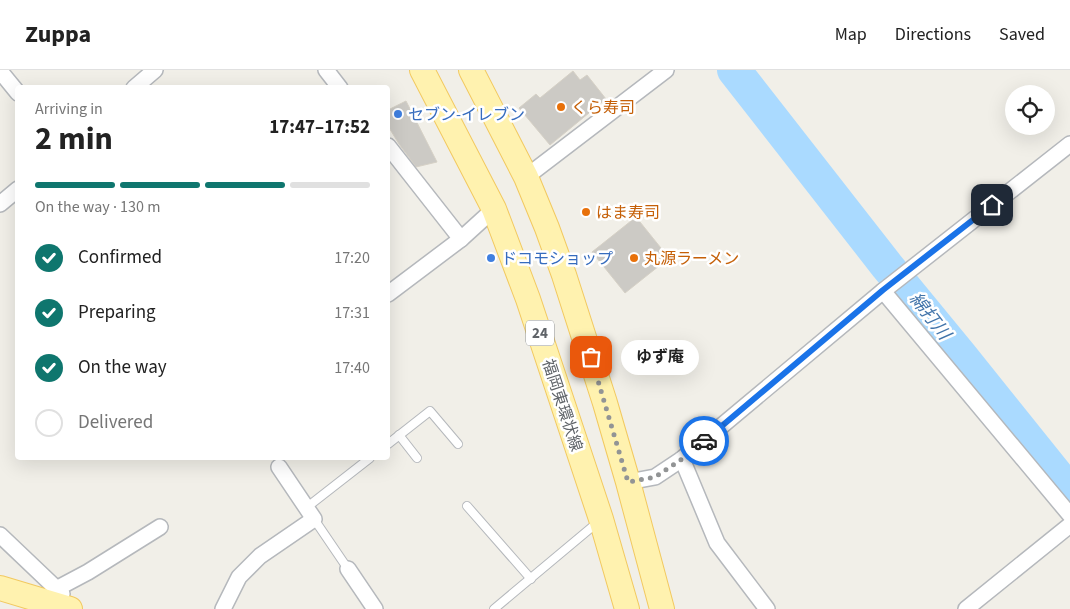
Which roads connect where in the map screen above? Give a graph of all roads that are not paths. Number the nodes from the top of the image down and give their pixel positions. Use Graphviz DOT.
graph roads {
  1 [pos="155,70"];
  2 [pos="326,70"];
  3 [pos="422,70"];
  4 [pos="470,70"];
  5 [pos="666,70"];
  6 [pos="0,71"];
  7 [pos="138,85"];
  8 [pos="338,85"];
  9 [pos="15,89"];
  10 [pos="1070,144"];
  11 [pos="390,149"];
  12 [pos="526,177"];
  13 [pos="15,192"];
  14 [pos="0,204"];
  15 [pos="494,209"];
  16 [pos="461,239"];
  17 [pos="883,290"];
  18 [pos="390,292"];
  19 [pos="399,435"];
  20 [pos="390,442"];
  21 [pos="458,444"];
  22 [pos="417,458"];
  23 [pos="682,459"];
  24 [pos="368,460"];
  25 [pos="277,465"];
  26 [pos="628,482"];
  27 [pos="467,506"];
  28 [pos="310,513"];
  29 [pos="1070,515"];
  30 [pos="601,519"];
  31 [pos="1070,525"];
  32 [pos="160,526"];
  33 [pos="0,534"];
  34 [pos="348,569"];
  35 [pos="531,579"];
  36 [pos="0,588"];
  37 [pos="56,588"];
  38 [pos="70,609"];
  39 [pos="77,609"];
  40 [pos="223,609"];
  41 [pos="375,609"];
  42 [pos="494,609"];
  43 [pos="627,609"];
  44 [pos="662,609"];
  45 [pos="767,609"];
  46 [pos="966,609"];
  1 -- 7 [label="street"];
  2 -- 8 [label="street"];
  3 -- 15 [label="main road, 福岡東環状線 / 24"];
  4 -- 12 [label="main road, 24"];
  5 -- 12 [label="street"];
  6 -- 9 [label="street"];
  10 -- 17 [label="street"];
  11 -- 16 [label="street"];
  12 -- 26 [label="main road, 24"];
  13 -- 14 [label="street"];
  15 -- 16 [label="street"];
  15 -- 30 [label="main road, 福岡東環状線 / 24"];
  16 -- 18 [label="street"];
  17 -- 23 [label="street"];
  17 -- 29 [label="street"];
  19 -- 20 [label="lane"];
  19 -- 21 [label="lane"];
  19 -- 22 [label="lane"];
  23 -- 26 [label="street"];
  23 -- 45 [label="street"];
  24 -- 28 [label="lane"];
  25 -- 28 [label="street"];
  26 -- 44 [label="main road, 24"];
  27 -- 35 [label="lane"];
  28 -- 34 [label="lane"];
  28 -- 40 [label="street"];
  30 -- 35 [label="lane"];
  30 -- 43 [label="main road, 福岡東環状線 / 24"];
  31 -- 46 [label="street"];
  32 -- 37 [label="street"];
  33 -- 37 [label="street"];
  34 -- 41 [label="street"];
  35 -- 42 [label="lane"];
  36 -- 38 [label="main road"];
  37 -- 39 [label="street"];
}
